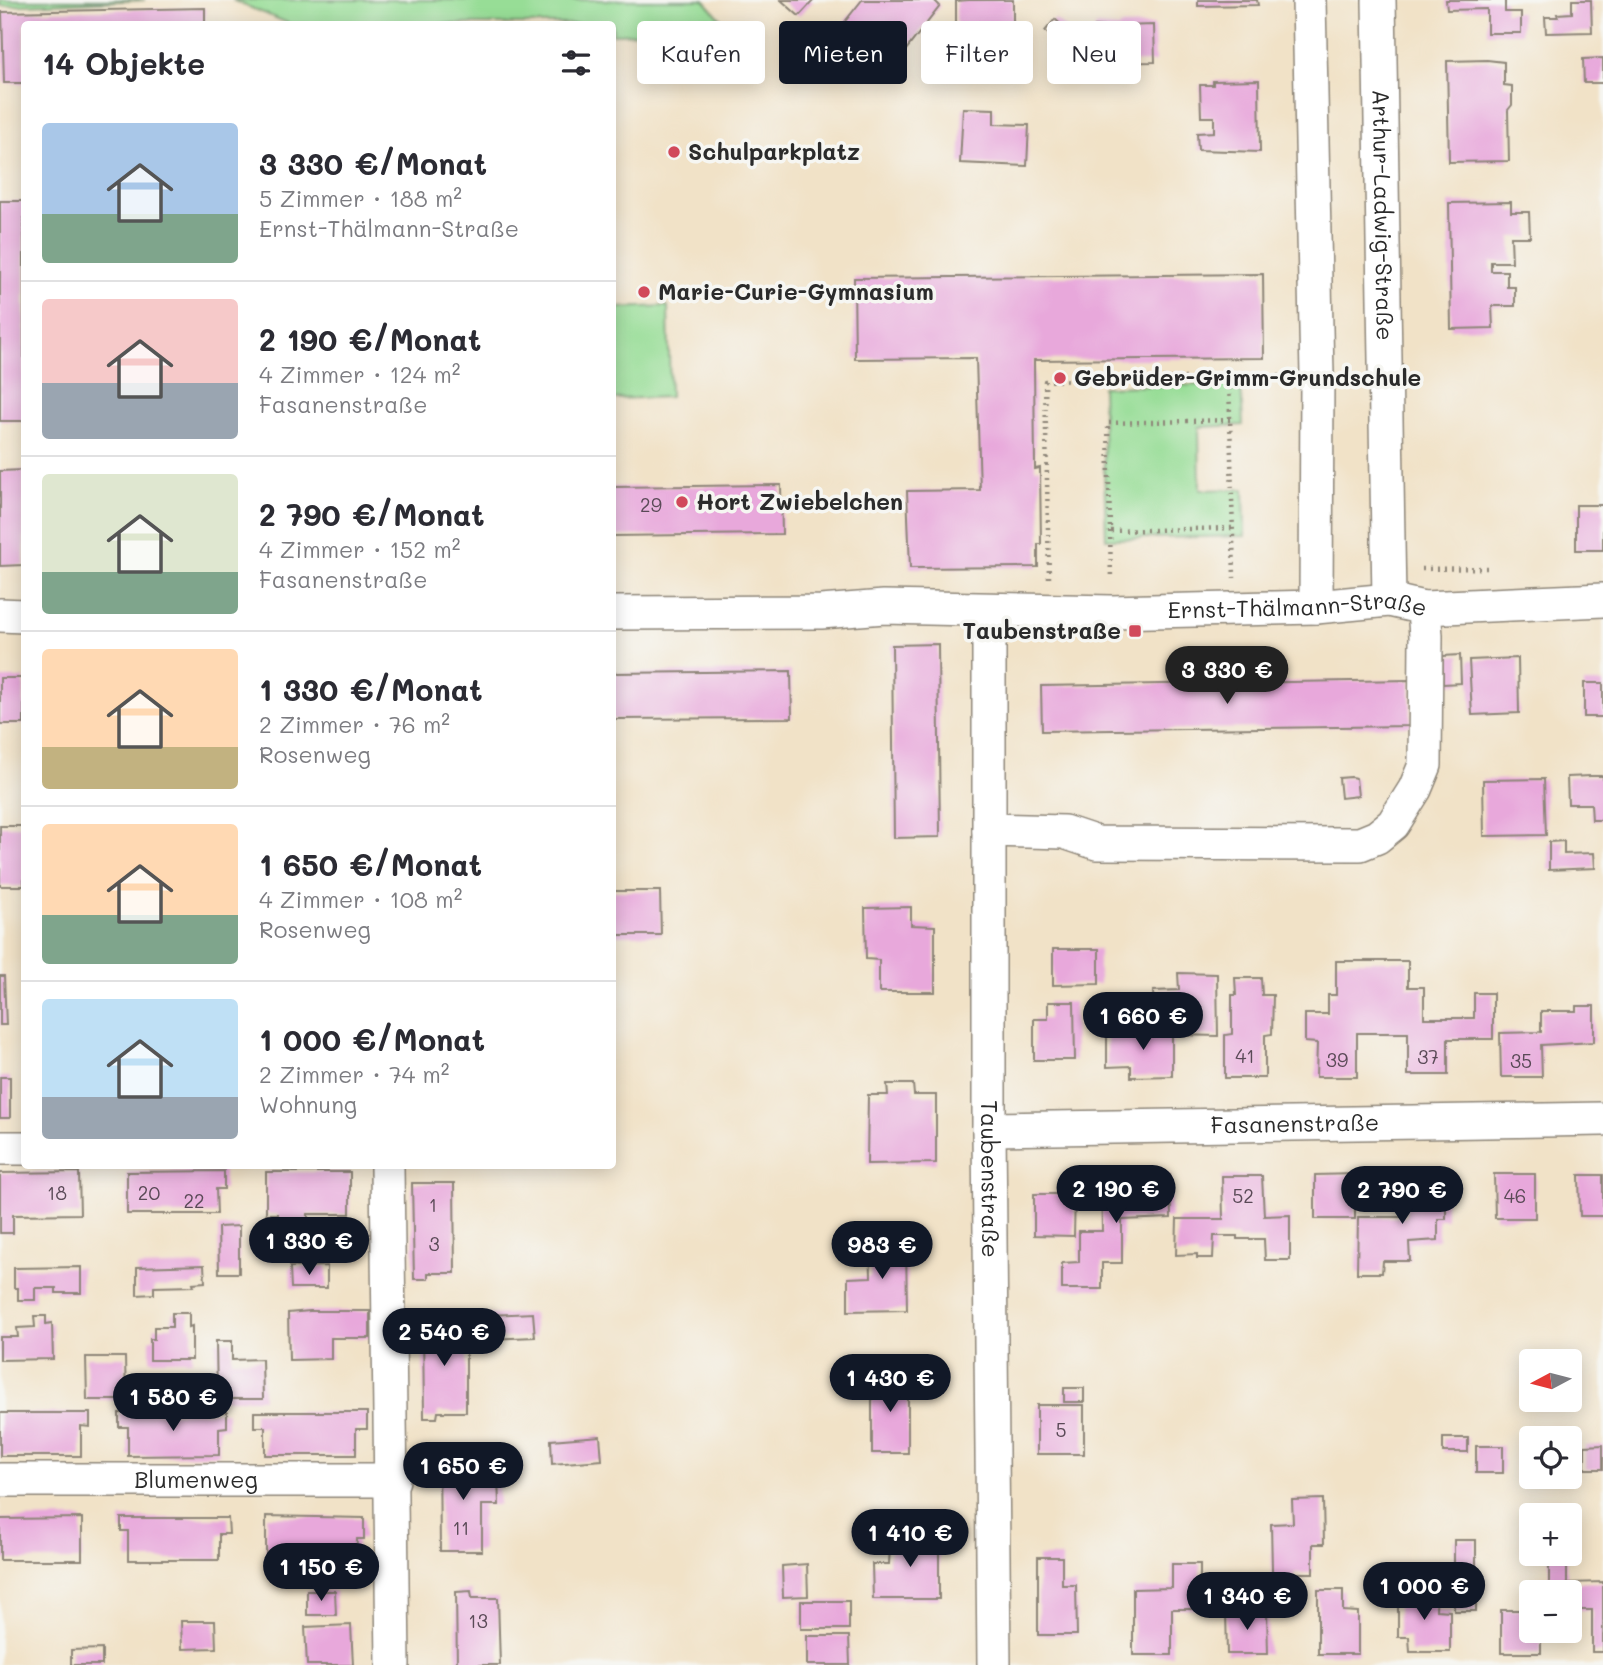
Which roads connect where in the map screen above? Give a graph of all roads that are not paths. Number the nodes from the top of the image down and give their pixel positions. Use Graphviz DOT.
graph roads {
  1 [pos="1309,0"];
  2 [pos="1379,0"];
  3 [pos="1389,600"];
  4 [pos="1603,600"];
  5 [pos="1316,607"];
  6 [pos="1424,608"];
  7 [pos="989,610"];
  8 [pos="616,613"];
  9 [pos="0,615"];
  10 [pos="21,616"];
  11 [pos="989,830"];
  12 [pos="1603,1119"];
  13 [pos="989,1129"];
  14 [pos="0,1148"];
  15 [pos="21,1148"];
  16 [pos="387,1169"];
  17 [pos="0,1480"];
  18 [pos="393,1480"];
  19 [pos="393,1665"];
  20 [pos="994,1665"];
  1 -- 5 [label="street"];
  2 -- 3 [label="street, Arthur-Ladwig-Straße"];
  3 -- 5 [label="street, Ernst-Thälmann-Straße"];
  3 -- 6 [label="street, Ernst-Thälmann-Straße"];
  4 -- 6 [label="street, Ernst-Thälmann-Straße"];
  5 -- 7 [label="street, Ernst-Thälmann-Straße"];
  6 -- 11 [label="street"];
  7 -- 8 [label="street, Ernst-Thälmann-Straße"];
  7 -- 11 [label="street, Taubenstraße"];
  9 -- 10 [label="street"];
  11 -- 13 [label="street, Taubenstraße"];
  12 -- 13 [label="street, Fasanenstraße"];
  13 -- 20 [label="street, Taubenstraße"];
  14 -- 15 [label="street"];
  16 -- 18 [label="street"];
  17 -- 18 [label="street, Blumenweg"];
  18 -- 19 [label="street"];
}
